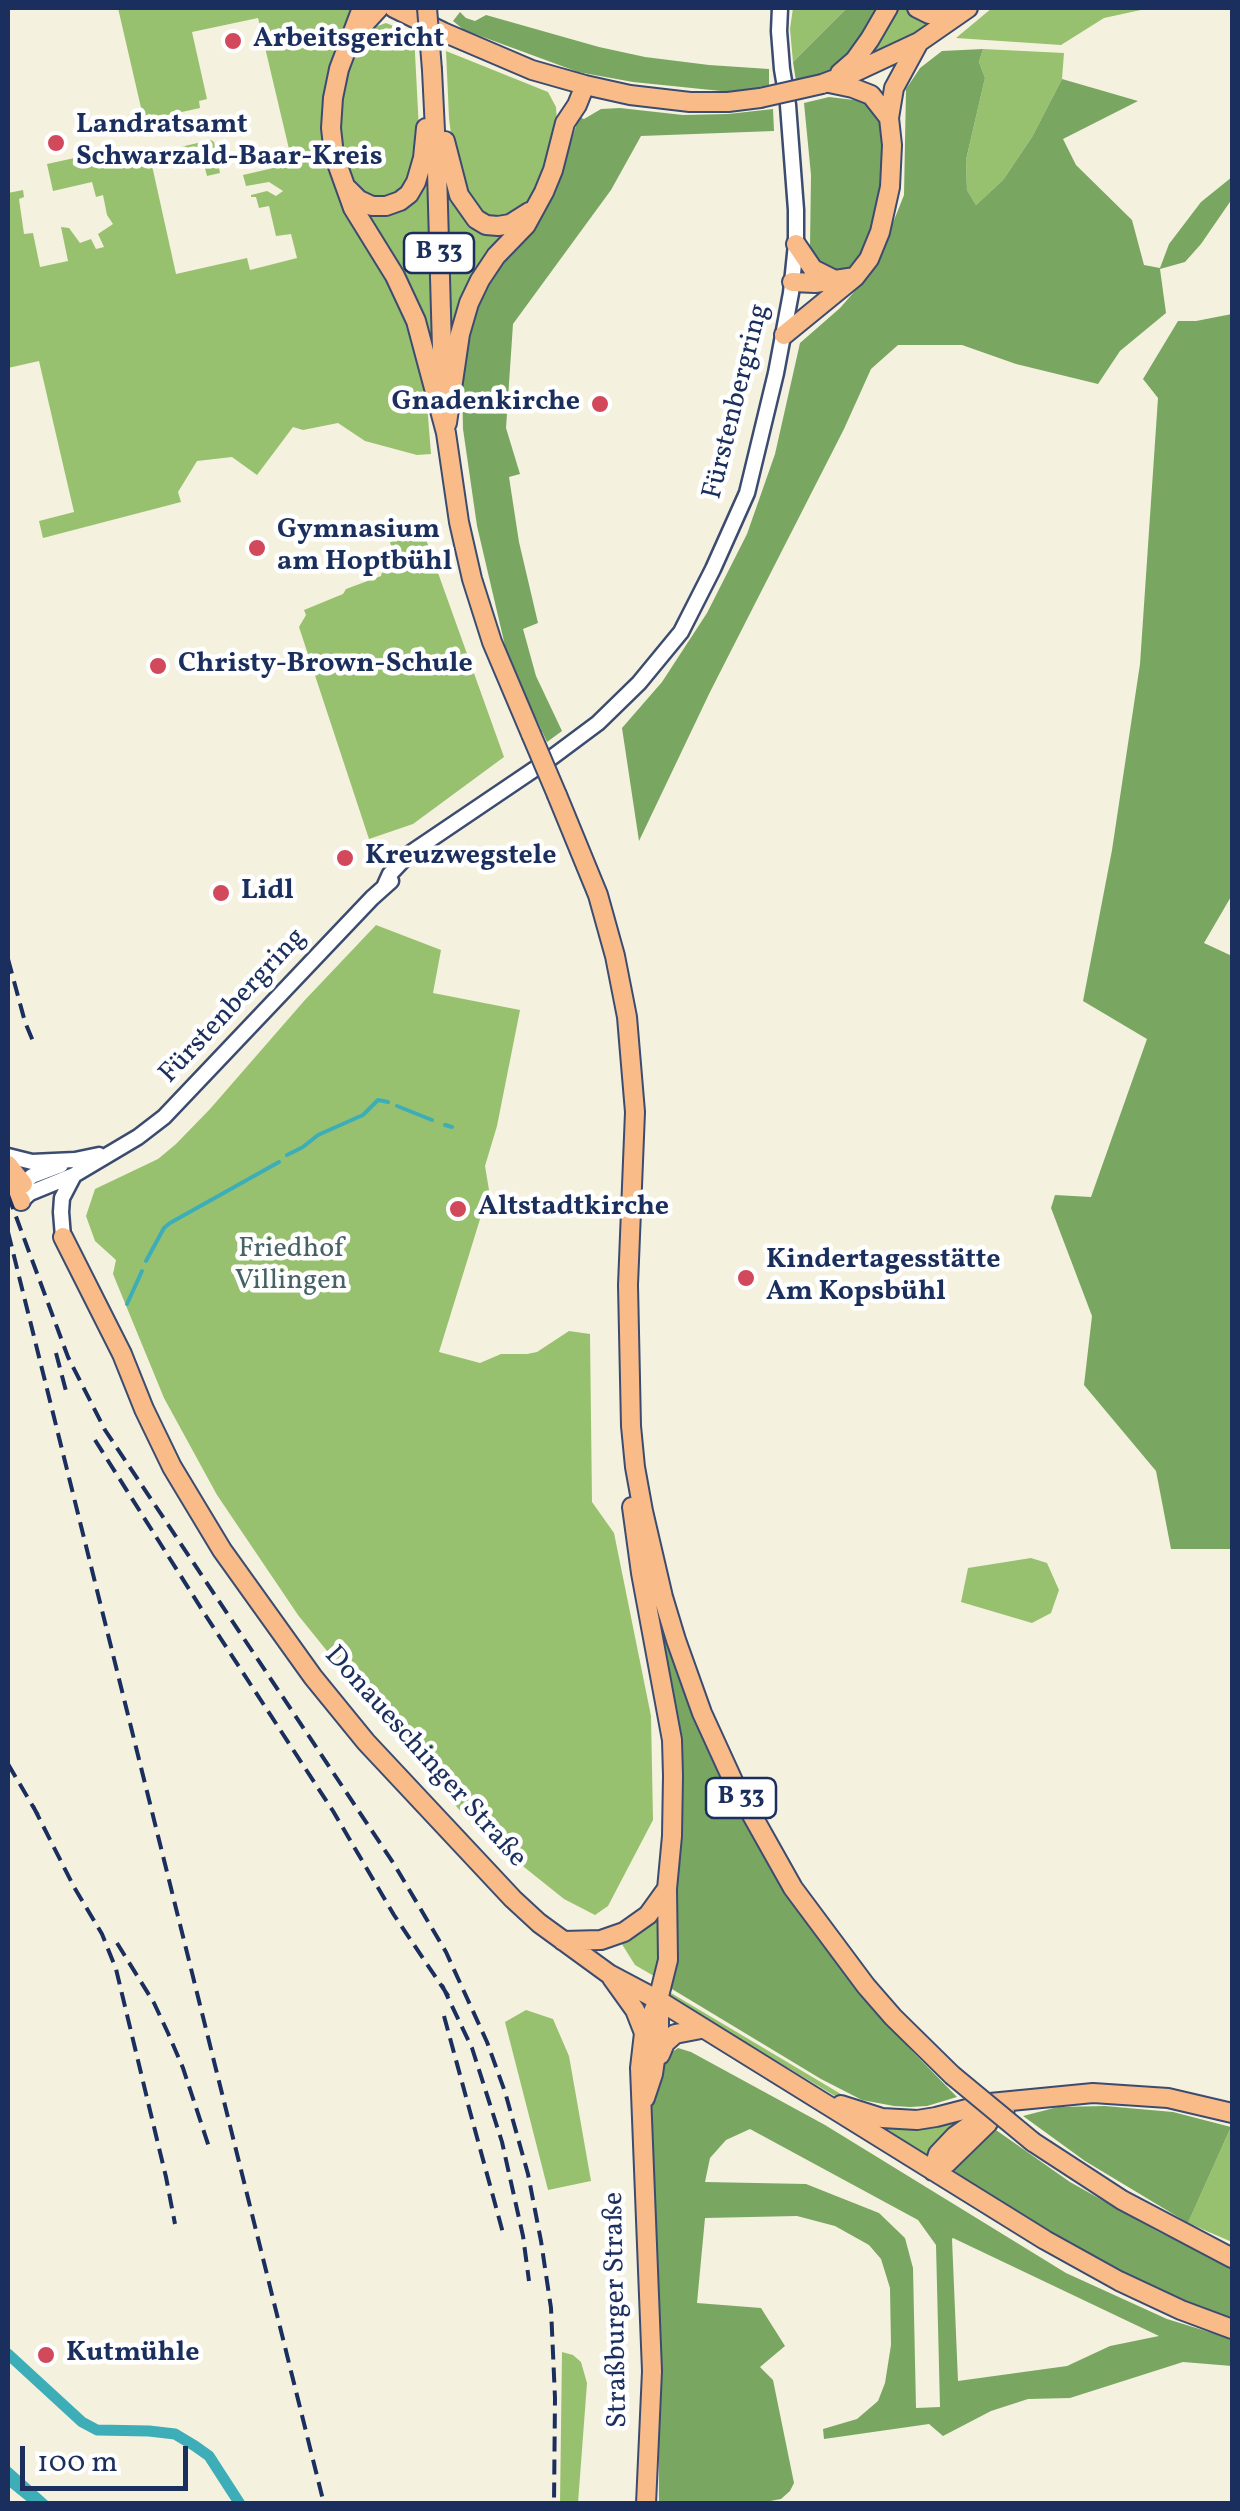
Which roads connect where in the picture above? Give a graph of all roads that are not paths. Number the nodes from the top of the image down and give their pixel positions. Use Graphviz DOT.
graph roads {
  1 [pos="362,8"];
  2 [pos="379,8"];
  3 [pos="394,8"];
  4 [pos="427,8"];
  5 [pos="780,8"];
  6 [pos="888,8"];
  7 [pos="917,8"];
  8 [pos="957,8"];
  9 [pos="968,8"];
  10 [pos="353,35"];
  11 [pos="919,42"];
  12 [pos="432,71"];
  13 [pos="576,83"];
  14 [pos="825,84"];
  15 [pos="889,118"];
  16 [pos="344,184"];
  17 [pos="537,205"];
  18 [pos="796,244"];
  19 [pos="791,287"];
  20 [pos="834,287"];
  21 [pos="784,335"];
  22 [pos="446,436"];
  23 [pos="8,1156"];
  24 [pos="8,1164"];
  25 [pos="75,1167"];
  26 [pos="16,1190"];
  27 [pos="63,1237"];
  28 [pos="635,1466"];
  29 [pos="667,1889"];
  30 [pos="562,1941"];
  31 [pos="609,1974"];
  32 [pos="658,2000"];
  33 [pos="702,2028"];
  34 [pos="644,2033"];
  35 [pos="652,2074"];
  36 [pos="794,2086"];
  37 [pos="1026,2100"];
  38 [pos="1232,2113"];
  39 [pos="640,2115"];
  40 [pos="933,2171"];
  41 [pos="1232,2258"];
  42 [pos="1232,2329"];
  43 [pos="646,2504"];
  1 -- 10 [label="main road"];
  2 -- 10 [label="main road"];
  3 -- 13 [label="main road"];
  4 -- 12 [label="main road, B 33, bridge"];
  5 -- 18 [label="street, Fürstenbergring"];
  6 -- 14 [label="main road"];
  7 -- 8 [label="main road"];
  9 -- 11 [label="main road"];
  10 -- 16 [label="main road"];
  11 -- 14 [label="main road"];
  11 -- 15 [label="main road"];
  12 -- 16 [label="main road"];
  12 -- 17 [label="main road"];
  12 -- 22 [label="main road, B 33"];
  13 -- 14 [label="main road, bridge"];
  13 -- 17 [label="main road"];
  14 -- 15 [label="main road"];
  15 -- 20 [label="main road"];
  16 -- 22 [label="main road"];
  17 -- 22 [label="main road"];
  18 -- 19 [label="street, Fürstenbergring"];
  18 -- 20 [label="main road"];
  19 -- 20 [label="main road"];
  19 -- 21 [label="street, Fürstenbergring"];
  20 -- 21 [label="main road"];
  21 -- 25 [label="street, Fürstenbergring"];
  22 -- 28 [label="main road, B 33, bridge"];
  23 -- 25 [label="street"];
  24 -- 26 [label="main road"];
  25 -- 26 [label="street"];
  25 -- 26 [label="street"];
  25 -- 27 [label="street"];
  27 -- 30 [label="main road, Donaueschinger Straße"];
  28 -- 29 [label="main road"];
  28 -- 41 [label="main road, B 33, bridge"];
  29 -- 30 [label="main road"];
  29 -- 32 [label="main road"];
  30 -- 31 [label="main road, Donaueschinger Straße"];
  31 -- 32 [label="main road, Donaueschinger Straße"];
  31 -- 34 [label="main road"];
  32 -- 33 [label="main road, Donaueschinger Straße"];
  32 -- 34 [label="main road, Straßburger Straße"];
  32 -- 35 [label="main road, Straßburger Straße"];
  33 -- 35 [label="main road, Straßburger Straße"];
  33 -- 36 [label="main road, Donaueschinger Straße"];
  34 -- 39 [label="main road, Straßburger Straße"];
  35 -- 39 [label="main road, Straßburger Straße"];
  36 -- 37 [label="main road"];
  36 -- 40 [label="main road"];
  37 -- 38 [label="main road"];
  37 -- 40 [label="main road"];
  39 -- 43 [label="main road, Straßburger Straße"];
  40 -- 42 [label="main road"];
}
